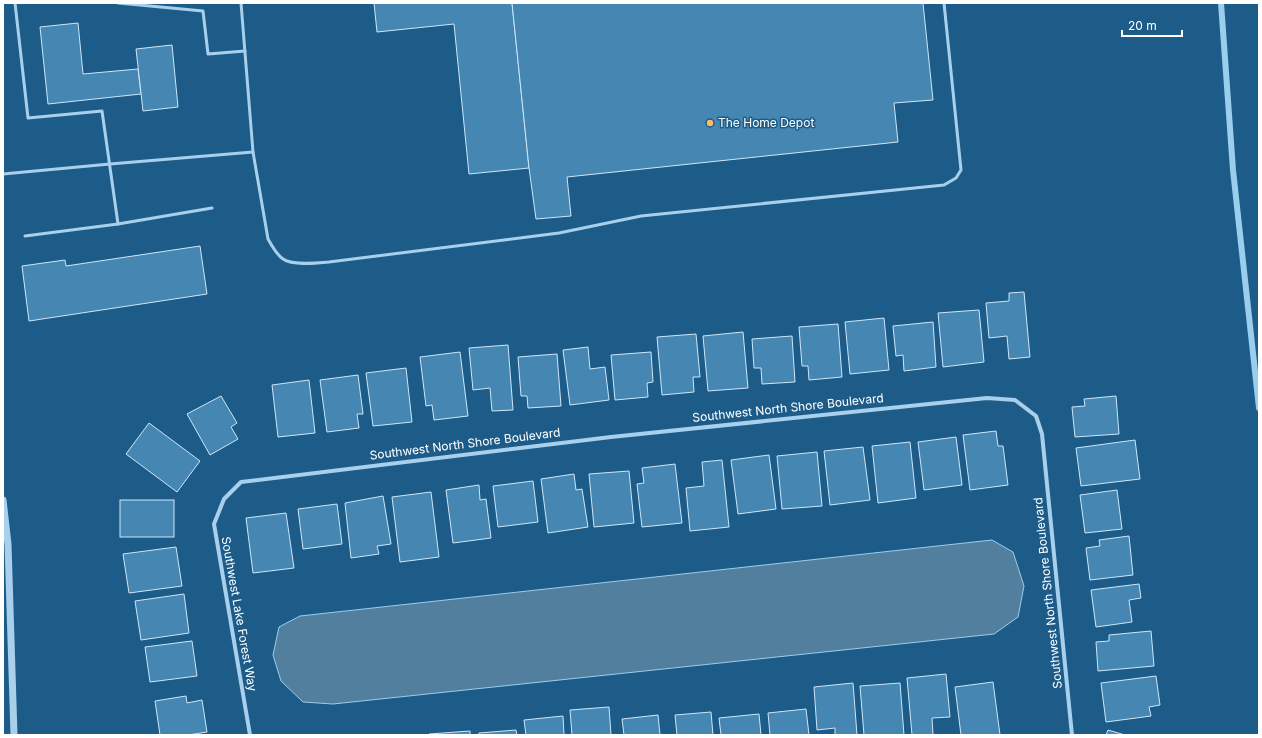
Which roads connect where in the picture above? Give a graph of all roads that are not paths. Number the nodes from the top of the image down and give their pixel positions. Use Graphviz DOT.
graph roads {
  1 [pos="15,3"];
  2 [pos="118,3"];
  3 [pos="241,3"];
  4 [pos="944,3"];
  5 [pos="245,51"];
  6 [pos="254,152"];
  7 [pos="110,164"];
  8 [pos="3,174"];
  9 [pos="212,208"];
  10 [pos="118,224"];
  11 [pos="25,236"];
  12 [pos="224,499"];
  13 [pos="3,500"];
  14 [pos="14,735"];
  15 [pos="250,735"];
  16 [pos="1072,735"];
  1 -- 7 [label="lane"];
  2 -- 5 [label="lane"];
  3 -- 5 [label="lane"];
  4 -- 6 [label="lane"];
  5 -- 6 [label="lane"];
  6 -- 7 [label="lane"];
  7 -- 8 [label="lane"];
  7 -- 10 [label="lane"];
  9 -- 10 [label="lane"];
  10 -- 11 [label="lane"];
  12 -- 15 [label="street, Southwest Lake Forest Way"];
  12 -- 16 [label="street, Southwest North Shore Boulevard"];
  13 -- 14 [label="street"];
}
